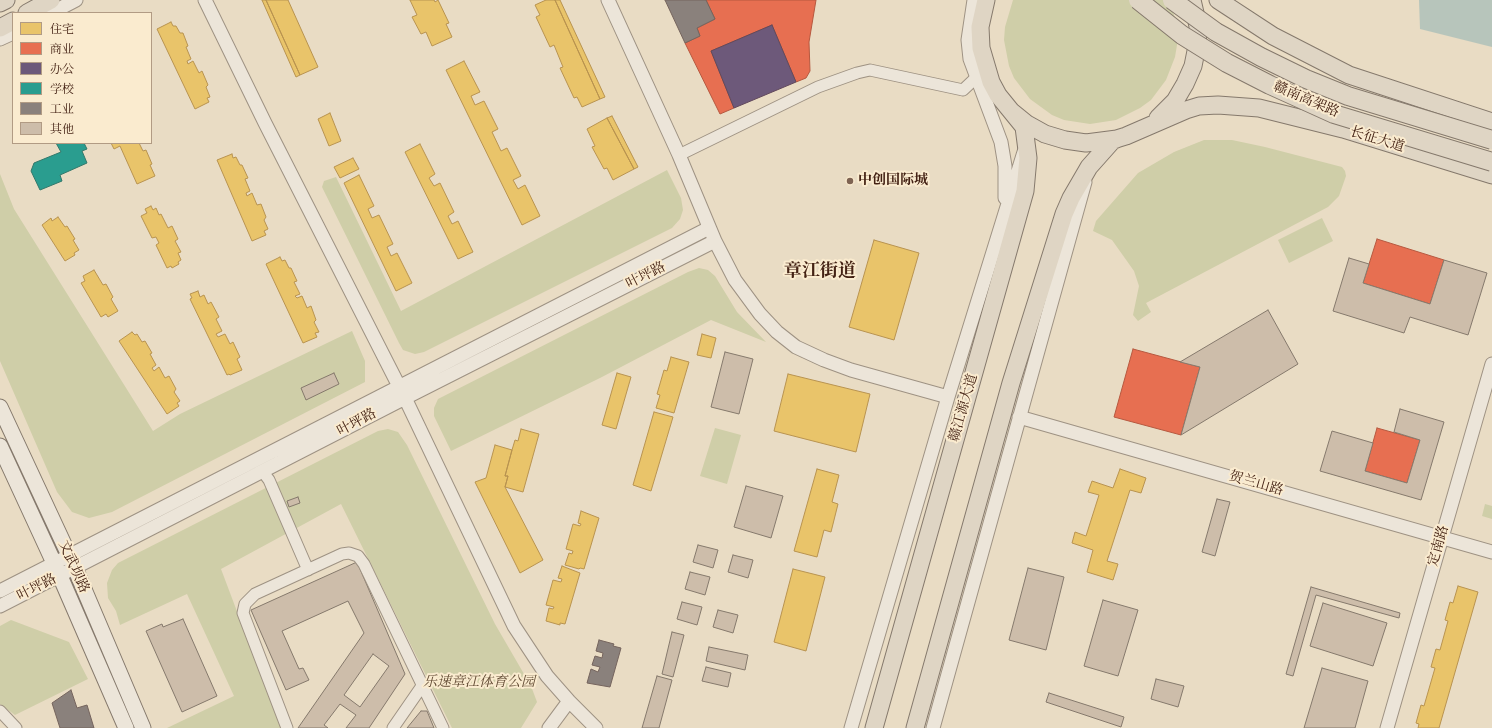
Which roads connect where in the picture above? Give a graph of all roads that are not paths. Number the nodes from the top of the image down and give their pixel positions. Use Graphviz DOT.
graph roads {
  1 [pos="6,0"];
  2 [pos="51,0"];
  3 [pos="76,0"];
  4 [pos="205,0"];
  5 [pos="608,0"];
  6 [pos="974,0"];
  7 [pos="986,0"];
  8 [pos="1138,0"];
  9 [pos="1172,0"];
  10 [pos="1192,0"];
  11 [pos="1218,0"];
  12 [pos="0,3"];
  13 [pos="29,12"];
  14 [pos="53,12"];
  15 [pos="12,22"];
  16 [pos="0,28"];
  17 [pos="12,33"];
  18 [pos="0,39"];
  19 [pos="981,73"];
  20 [pos="998,94"];
  21 [pos="1492,122"];
  22 [pos="1145,127"];
  23 [pos="1126,136"];
  24 [pos="1492,140"];
  25 [pos="1026,142"];
  26 [pos="679,155"];
  27 [pos="1089,167"];
  28 [pos="1490,171"];
  29 [pos="1004,214"];
  30 [pos="709,228"];
  31 [pos="715,241"];
  32 [pos="1492,364"];
  33 [pos="398,386"];
  34 [pos="948,397"];
  35 [pos="405,398"];
  36 [pos="0,407"];
  37 [pos="1019,417"];
  38 [pos="0,446"];
  39 [pos="263,472"];
  40 [pos="1441,538"];
  41 [pos="1492,552"];
  42 [pos="72,563"];
  43 [pos="57,570"];
  44 [pos="308,570"];
  45 [pos="0,591"];
  46 [pos="0,606"];
  47 [pos="422,686"];
  48 [pos="569,701"];
  49 [pos="0,711"];
  50 [pos="16,728"];
  51 [pos="126,728"];
  52 [pos="143,728"];
  53 [pos="288,728"];
  54 [pos="394,728"];
  55 [pos="443,728"];
  56 [pos="549,728"];
  57 [pos="596,728"];
  58 [pos="851,728"];
  59 [pos="874,728"];
  60 [pos="915,728"];
  61 [pos="933,728"];
  62 [pos="1387,728"];
  1 -- 12 [label="main road"];
  2 -- 13 [label="main road"];
  3 -- 14 [label="street"];
  4 -- 33 [label="street"];
  5 -- 26 [label="street"];
  6 -- 19 [label="street"];
  7 -- 19 [label="main road"];
  8 -- 28 [label="highway, 赣南高架路, bridge"];
  9 -- 24 [label="highway, 赣南高架路, bridge"];
  10 -- 22 [label="main road"];
  11 -- 21 [label="main road"];
  15 -- 16 [label="main road"];
  17 -- 18 [label="street"];
  19 -- 20 [label="main road"];
  19 -- 26 [label="street"];
  19 -- 29 [label="street"];
  20 -- 23 [label="main road"];
  20 -- 25 [label="main road, 赣江源大道"];
  22 -- 23 [label="main road"];
  22 -- 28 [label="main road, 长征大道"];
  23 -- 27 [label="main road"];
  25 -- 29 [label="street"];
  25 -- 59 [label="main road, 赣江源大道"];
  26 -- 30 [label="street"];
  27 -- 37 [label="street"];
  27 -- 60 [label="main road"];
  29 -- 34 [label="street"];
  30 -- 31 [label="street"];
  30 -- 33 [label="street, 叶坪路"];
  31 -- 34 [label="street"];
  31 -- 35 [label="street, 叶坪路"];
  32 -- 40 [label="street, 定南路"];
  33 -- 35 [label="street"];
  33 -- 42 [label="street, 叶坪路"];
  34 -- 58 [label="street"];
  35 -- 39 [label="street, 叶坪路"];
  35 -- 48 [label="street"];
  36 -- 42 [label="main road, 文武坝路"];
  37 -- 40 [label="street, 贺兰山路"];
  37 -- 61 [label="street"];
  38 -- 43 [label="main road, 文武坝路"];
  39 -- 42 [label="street, 叶坪路"];
  39 -- 44 [label="street"];
  40 -- 41 [label="street, 贺兰山路"];
  40 -- 62 [label="street, 定南路"];
  42 -- 43 [label="street, 叶坪路"];
  42 -- 52 [label="main road, 文武坝路"];
  43 -- 45 [label="street, 叶坪路"];
  43 -- 46 [label="street, 叶坪路"];
  43 -- 51 [label="main road, 文武坝路"];
  44 -- 47 [label="street"];
  44 -- 53 [label="street"];
  47 -- 54 [label="street"];
  47 -- 55 [label="street"];
  48 -- 56 [label="street"];
  48 -- 57 [label="street"];
  49 -- 50 [label="street"];
}
